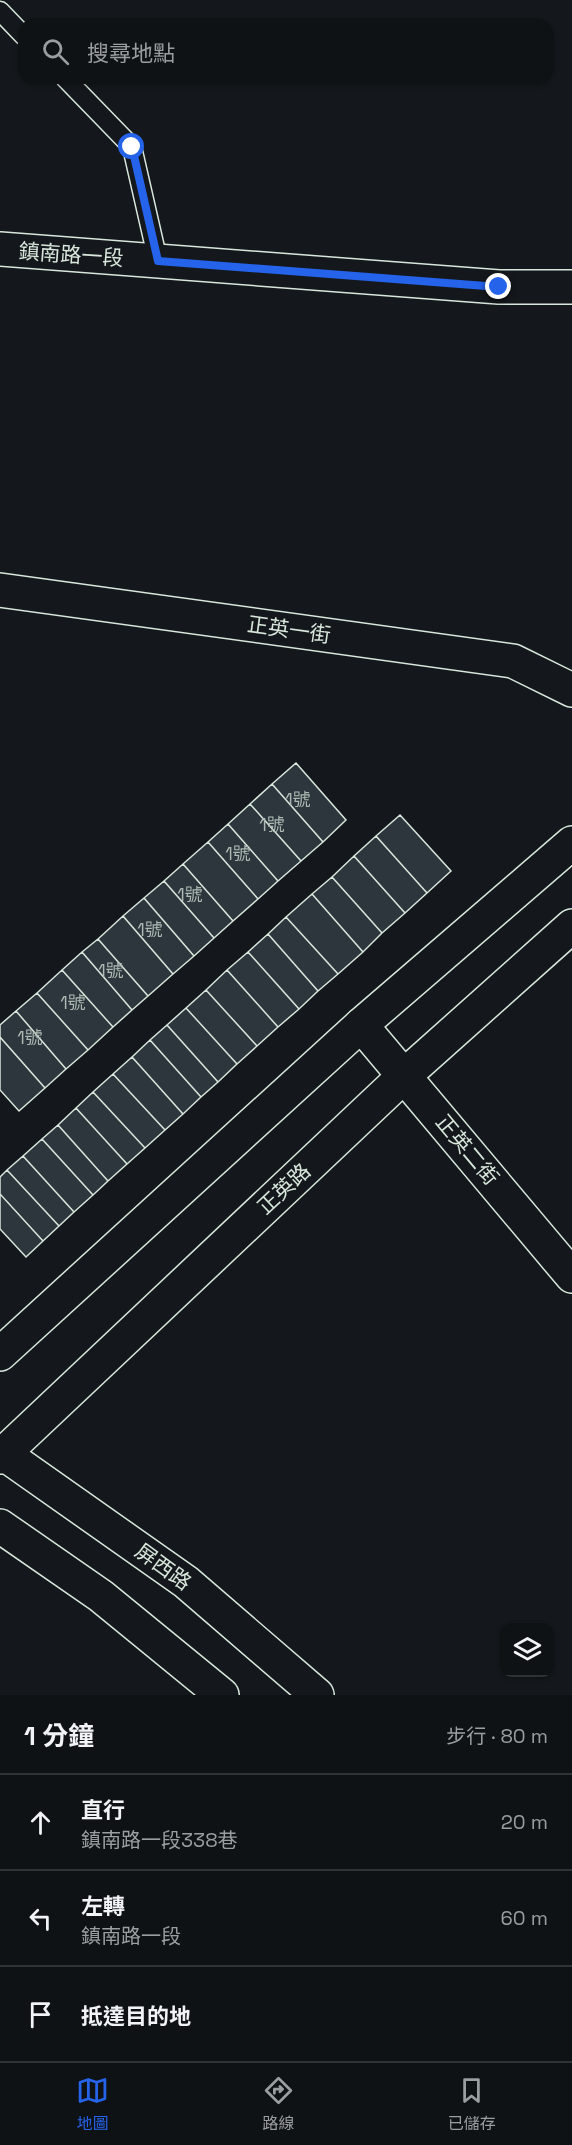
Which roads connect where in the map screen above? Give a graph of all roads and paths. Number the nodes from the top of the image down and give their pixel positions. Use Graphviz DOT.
graph roads {
  1 [pos="0,11"];
  2 [pos="18,30"];
  3 [pos="71,84"];
  4 [pos="0,249"];
  5 [pos="158,261"];
  6 [pos="572,287"];
  7 [pos="0,590"];
  8 [pos="572,690"];
  9 [pos="572,843"];
  10 [pos="572,926"];
  11 [pos="361,1025"];
  12 [pos="404,1076"];
  13 [pos="572,1276"];
  14 [pos="0,1354"];
  15 [pos="1,1454"];
  16 [pos="0,1526"];
  17 [pos="222,1695"];
  18 [pos="317,1695"];
  1 -- 2 [label="lane"];
  3 -- 5 [label="lane"];
  4 -- 5 [label="street, 鎮南路一段"];
  5 -- 6 [label="street, 鎮南路一段"];
  7 -- 8 [label="street, 正英一街"];
  9 -- 11 [label="street"];
  10 -- 12 [label="street, 正英路"];
  11 -- 12 [label="street, 正英二街"];
  11 -- 14 [label="street"];
  12 -- 13 [label="street, 正英二街"];
  12 -- 15 [label="street, 正英路"];
  15 -- 18 [label="street, 屏西路"];
  16 -- 17 [label="street"];
}
